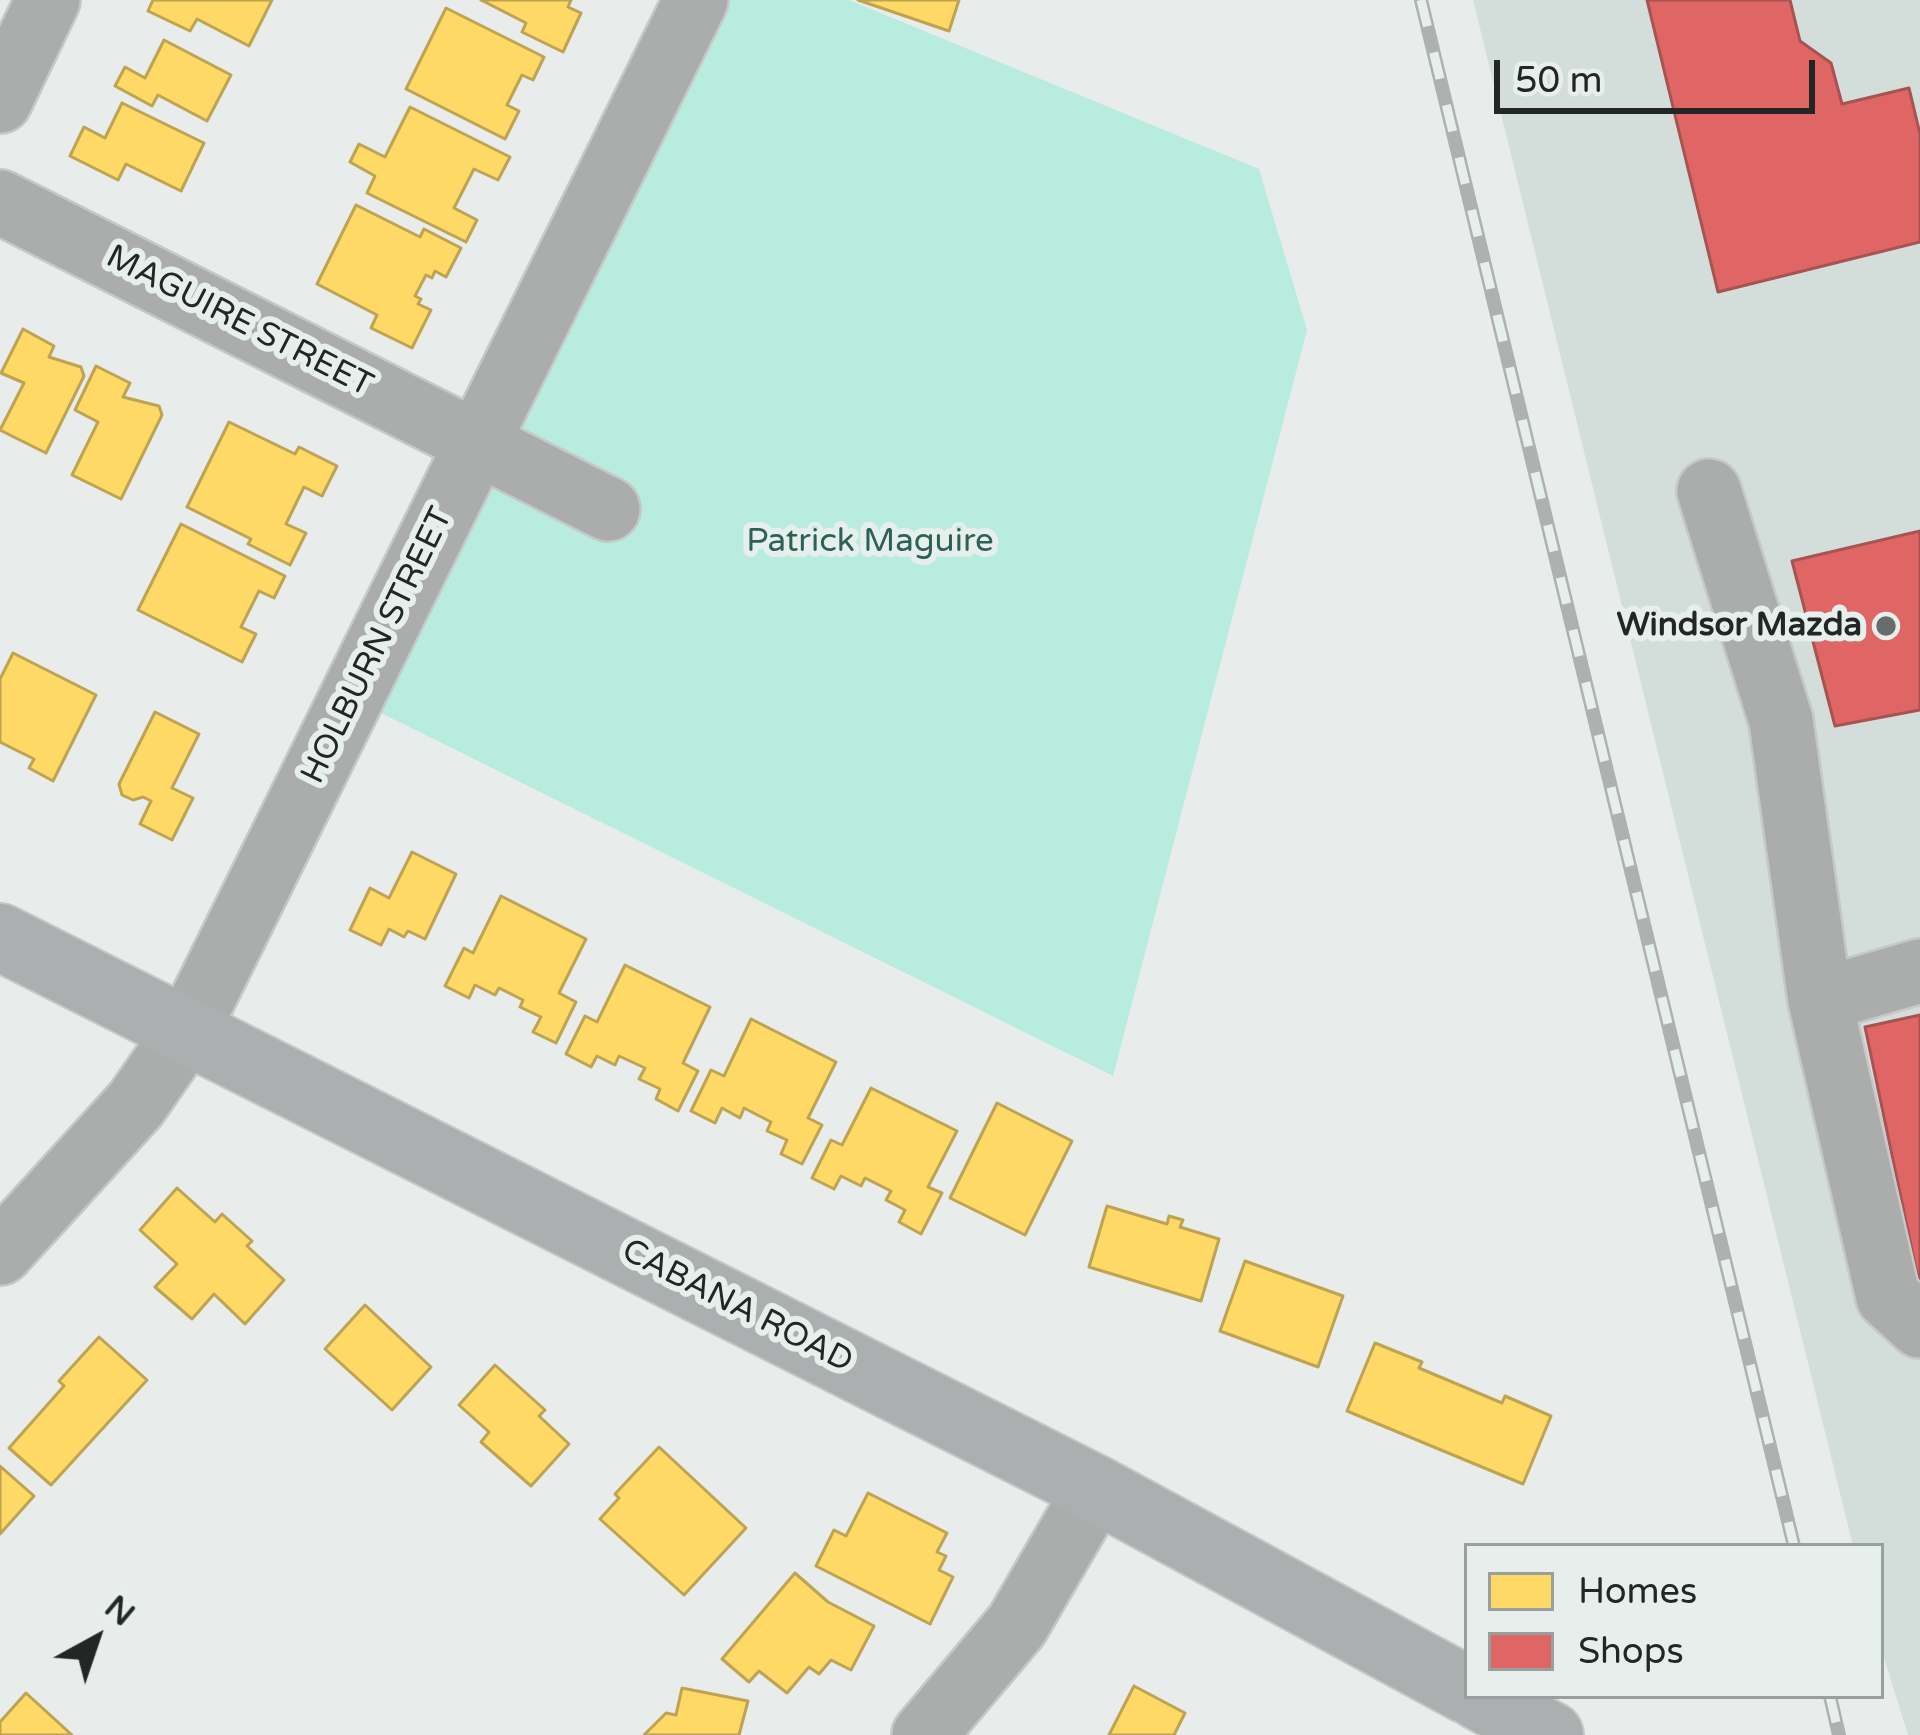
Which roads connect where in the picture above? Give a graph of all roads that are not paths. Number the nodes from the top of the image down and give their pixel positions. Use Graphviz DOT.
graph roads {
  1 [pos="48,0"];
  2 [pos="696,0"];
  3 [pos="0,101"];
  4 [pos="0,202"];
  5 [pos="478,442"];
  6 [pos="1708,491"];
  7 [pos="608,509"];
  8 [pos="0,937"];
  9 [pos="1920,971"];
  10 [pos="1820,1000"];
  11 [pos="188,1029"];
  12 [pos="0,1253"];
  13 [pos="1920,1326"];
  14 [pos="1096,1489"];
  15 [pos="1464,1688"];
  16 [pos="1484,1699"];
  17 [pos="923,1735"];
  18 [pos="1550,1735"];
  1 -- 3 [label="street"];
  2 -- 5 [label="street, HOLBURN STREET"];
  4 -- 5 [label="street, MAGUIRE STREET"];
  5 -- 7 [label="street, MAGUIRE STREET"];
  5 -- 11 [label="street, HOLBURN STREET"];
  6 -- 10 [label="street"];
  8 -- 11 [label="main road, CABANA ROAD"];
  9 -- 10 [label="street"];
  10 -- 13 [label="street"];
  11 -- 12 [label="street, HOLBURN STREET"];
  11 -- 14 [label="main road, CABANA ROAD"];
  14 -- 15 [label="main road, CABANA ROAD"];
  14 -- 17 [label="street"];
  16 -- 18 [label="main road"];
}
